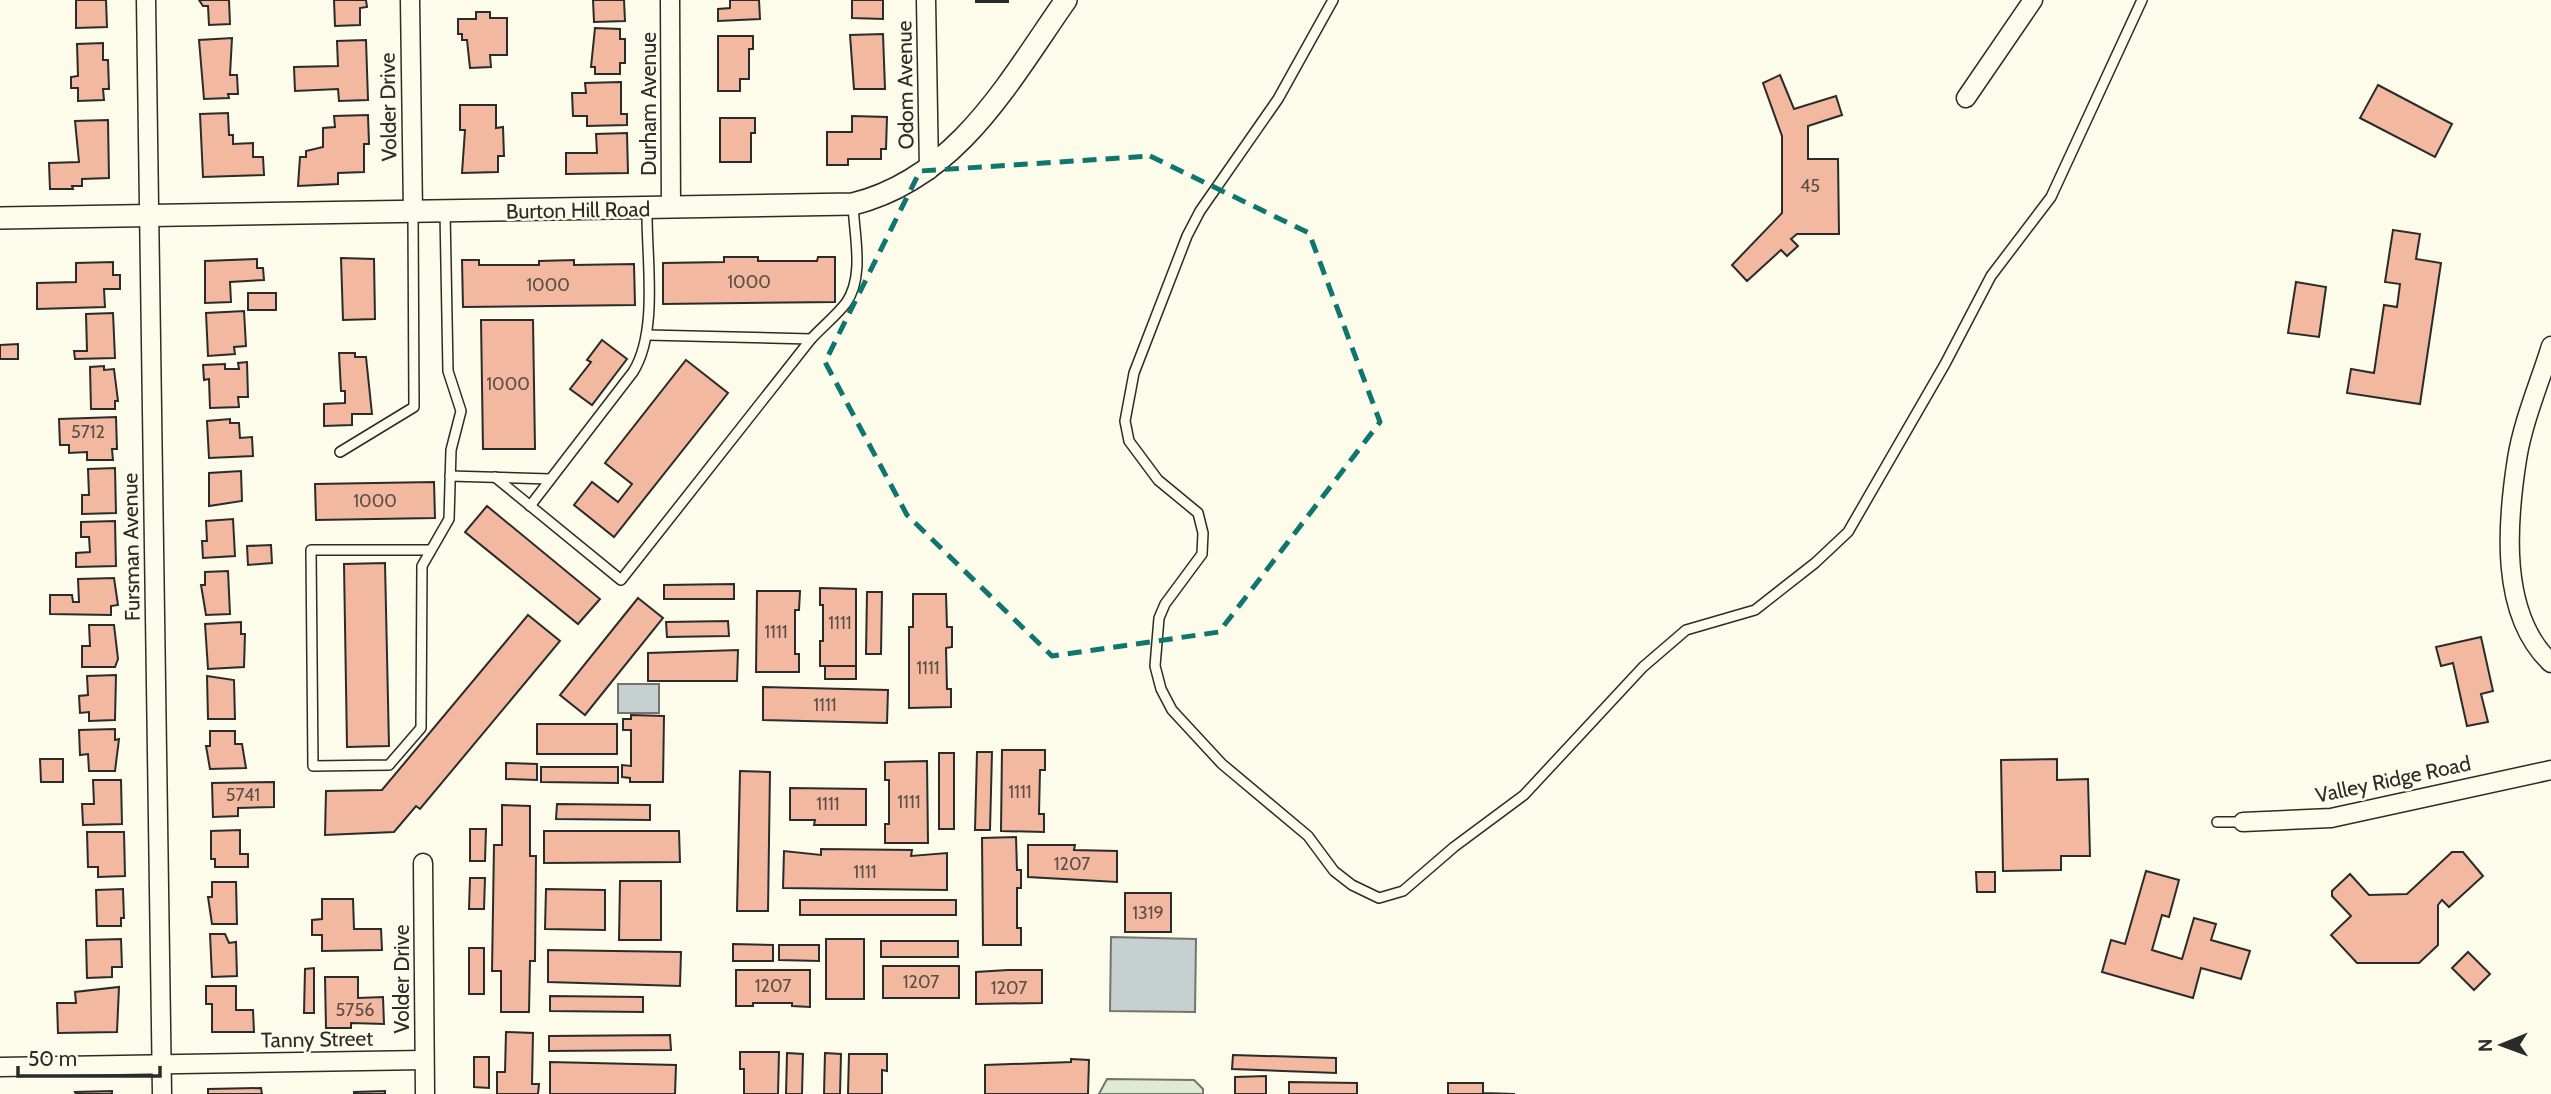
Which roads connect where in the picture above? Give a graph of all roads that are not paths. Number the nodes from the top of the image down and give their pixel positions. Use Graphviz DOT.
graph roads {
  1 [pos="146,0"];
  2 [pos="410,0"];
  3 [pos="670,0"];
  4 [pos="926,0"];
  5 [pos="1066,0"];
  6 [pos="1333,0"];
  7 [pos="2033,0"];
  8 [pos="2142,0"];
  9 [pos="1966,98"];
  10 [pos="929,170"];
  11 [pos="853,204"];
  12 [pos="647,208"];
  13 [pos="671,208"];
  14 [pos="445,212"];
  15 [pos="413,213"];
  16 [pos="149,216"];
  17 [pos="0,218"];
  18 [pos="647,335"];
  19 [pos="811,339"];
  20 [pos="2551,345"];
  21 [pos="340,452"];
  22 [pos="450,476"];
  23 [pos="495,477"];
  24 [pos="551,479"];
  25 [pos="530,506"];
  26 [pos="431,550"];
  27 [pos="2551,663"];
  28 [pos="2551,770"];
  29 [pos="2217,822"];
  30 [pos="2243,822"];
  31 [pos="423,863"];
  32 [pos="424,1060"];
  33 [pos="161,1064"];
  34 [pos="0,1067"];
  35 [pos="162,1094"];
  36 [pos="425,1094"];
  1 -- 16 [label="street, Fursman Avenue"];
  2 -- 15 [label="street, Volder Drive"];
  3 -- 13 [label="street, Durham Avenue"];
  4 -- 10 [label="street, Odom Avenue"];
  5 -- 10 [label="street, Burton Hill Road"];
  6 -- 8 [label="lane"];
  7 -- 9 [label="street"];
  10 -- 11 [label="street, Burton Hill Road"];
  11 -- 13 [label="street, Burton Hill Road"];
  11 -- 19 [label="lane"];
  12 -- 13 [label="street, Burton Hill Road"];
  12 -- 14 [label="street, Burton Hill Road"];
  12 -- 18 [label="lane"];
  14 -- 15 [label="street, Burton Hill Road"];
  14 -- 22 [label="lane"];
  15 -- 16 [label="street, Burton Hill Road"];
  15 -- 21 [label="lane"];
  16 -- 17 [label="street, Burton Hill Road"];
  16 -- 33 [label="street, Fursman Avenue"];
  18 -- 19 [label="lane"];
  18 -- 24 [label="lane"];
  19 -- 25 [label="lane"];
  20 -- 27 [label="street"];
  22 -- 23 [label="lane"];
  22 -- 26 [label="lane"];
  23 -- 24 [label="lane"];
  23 -- 25 [label="lane"];
  24 -- 25 [label="lane"];
  26 -- 26 [label="lane"];
  28 -- 30 [label="street, Valley Ridge Road"];
  29 -- 30 [label="lane"];
  31 -- 32 [label="street, Volder Drive"];
  32 -- 33 [label="street, Tanny Street"];
  32 -- 36 [label="street, Volder Drive"];
  33 -- 34 [label="street, Tanny Street"];
  33 -- 35 [label="street, Fursman Avenue"];
}
